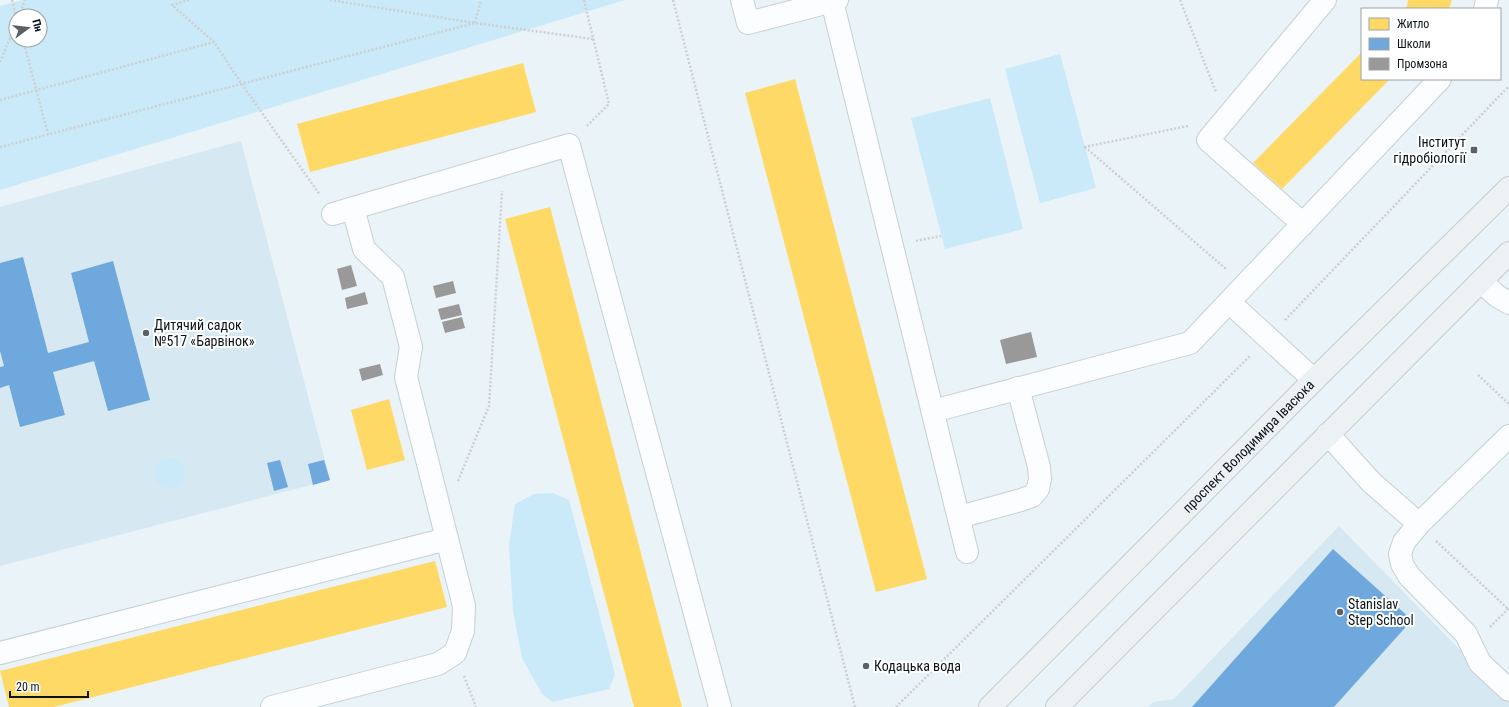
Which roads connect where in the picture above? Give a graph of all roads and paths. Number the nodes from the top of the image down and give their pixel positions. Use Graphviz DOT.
graph roads {
  1 [pos="189,0"];
  2 [pos="330,0"];
  3 [pos="482,0"];
  4 [pos="584,0"];
  5 [pos="673,0"];
  6 [pos="742,0"];
  7 [pos="1180,0"];
  8 [pos="1325,0"];
  9 [pos="834,1"];
  10 [pos="475,23"];
  11 [pos="593,39"];
  12 [pos="214,42"];
  13 [pos="8,43"];
  14 [pos="25,48"];
  15 [pos="0,62"];
  16 [pos="1439,80"];
  17 [pos="241,83"];
  18 [pos="1509,86"];
  19 [pos="36,90"];
  20 [pos="0,100"];
  21 [pos="1226,118"];
  22 [pos="1189,125"];
  23 [pos="48,134"];
  24 [pos="568,145"];
  25 [pos="0,147"];
  26 [pos="503,164"];
  27 [pos="1509,188"];
  28 [pos="343,211"];
  29 [pos="1303,224"];
  30 [pos="1509,253"];
  31 [pos="1481,281"];
  32 [pos="1245,286"];
  33 [pos="1229,302"];
  34 [pos="1509,303"];
  35 [pos="1268,338"];
  36 [pos="1478,375"];
  37 [pos="1314,380"];
  38 [pos="1018,388"];
  39 [pos="1509,404"];
  40 [pos="933,410"];
  41 [pos="1328,434"];
  42 [pos="1509,436"];
  43 [pos="457,484"];
  44 [pos="959,517"];
  45 [pos="1419,524"];
  46 [pos="447,539"];
  47 [pos="967,552"];
  48 [pos="1508,609"];
  49 [pos="0,653"];
  50 [pos="455,653"];
  51 [pos="1509,690"];
  52 [pos="272,707"];
  53 [pos="476,707"];
  54 [pos="720,707"];
  55 [pos="855,707"];
  56 [pos="896,707"];
  57 [pos="990,707"];
  58 [pos="1057,707"];
  1 -- 12 [label="path"];
  2 -- 10 [label="path"];
  3 -- 10 [label="path"];
  4 -- 11 [label="path"];
  5 -- 55 [label="path"];
  6 -- 9 [label="lane"];
  7 -- 21 [label="path"];
  8 -- 21 [label="lane"];
  9 -- 40 [label="lane"];
  10 -- 11 [label="path"];
  10 -- 17 [label="path"];
  11 -- 24 [label="path"];
  12 -- 17 [label="path"];
  12 -- 19 [label="path"];
  13 -- 15 [label="path"];
  14 -- 19 [label="path"];
  16 -- 29 [label="lane"];
  17 -- 23 [label="path"];
  17 -- 28 [label="path"];
  18 -- 35 [label="path"];
  19 -- 20 [label="path"];
  19 -- 23 [label="path"];
  21 -- 29 [label="lane"];
  22 -- 32 [label="path"];
  23 -- 25 [label="path"];
  24 -- 26 [label="lane"];
  24 -- 54 [label="lane"];
  26 -- 28 [label="lane"];
  26 -- 43 [label="path"];
  27 -- 37 [label="main road, проспект Володимира Івасюка"];
  28 -- 46 [label="lane"];
  29 -- 32 [label="lane"];
  30 -- 31 [label="main road"];
  31 -- 34 [label="lane"];
  31 -- 41 [label="main road"];
  32 -- 33 [label="lane"];
  33 -- 35 [label="lane"];
  33 -- 38 [label="lane"];
  35 -- 37 [label="lane"];
  35 -- 56 [label="path"];
  36 -- 39 [label="path"];
  37 -- 57 [label="main road, проспект Володимира Івасюка"];
  38 -- 40 [label="lane"];
  38 -- 44 [label="lane"];
  40 -- 44 [label="lane"];
  41 -- 45 [label="lane"];
  41 -- 58 [label="main road"];
  42 -- 45 [label="lane"];
  44 -- 47 [label="lane"];
  45 -- 48 [label="path"];
  45 -- 51 [label="lane"];
  46 -- 49 [label="lane"];
  46 -- 50 [label="lane"];
  50 -- 52 [label="lane"];
  50 -- 53 [label="path"];
}
